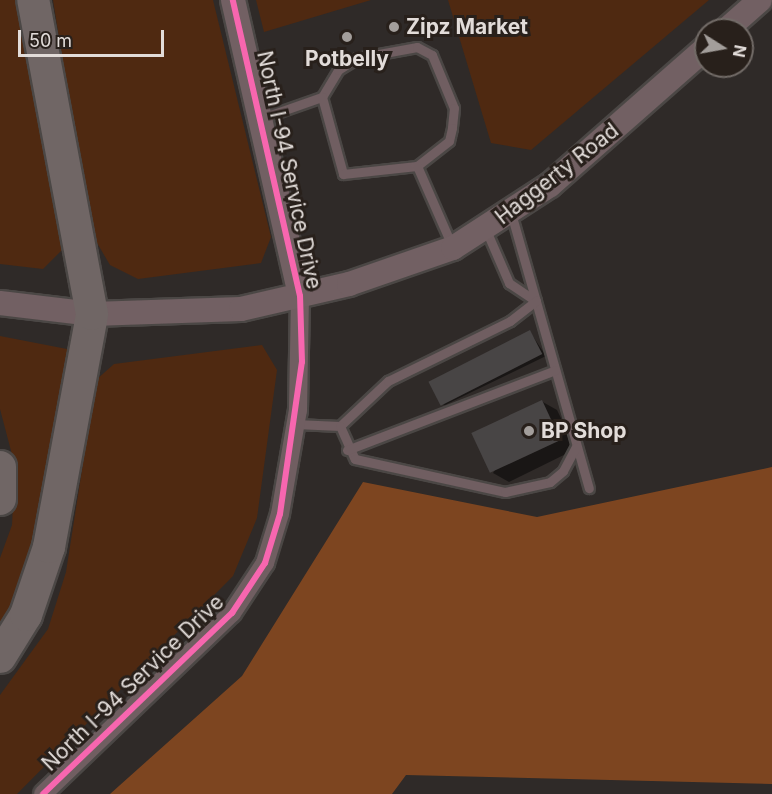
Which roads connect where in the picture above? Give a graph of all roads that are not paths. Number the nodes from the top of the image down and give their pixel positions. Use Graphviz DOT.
graph roads {
  1 [pos="33,0"];
  2 [pos="233,0"];
  3 [pos="760,0"];
  4 [pos="740,18"];
  5 [pos="694,58"];
  6 [pos="322,97"];
  7 [pos="262,118"];
  8 [pos="417,165"];
  9 [pos="511,213"];
  10 [pos="486,230"];
  11 [pos="453,248"];
  12 [pos="300,296"];
  13 [pos="536,301"];
  14 [pos="0,303"];
  15 [pos="92,314"];
  16 [pos="555,370"];
  17 [pos="295,424"];
  18 [pos="340,426"];
  19 [pos="576,447"];
  20 [pos="347,450"];
  21 [pos="0,466"];
  22 [pos="589,488"];
  23 [pos="0,499"];
  24 [pos="0,657"];
  25 [pos="43,794"];
  1 -- 15 [label="highway"];
  2 -- 7 [label="main road, North I-94 Service Drive"];
  3 -- 4 [label="main road"];
  5 -- 9 [label="main road, Haggerty Road"];
  6 -- 7 [label="lane"];
  6 -- 8 [label="lane"];
  6 -- 8 [label="lane"];
  7 -- 12 [label="main road, North I-94 Service Drive"];
  8 -- 11 [label="lane"];
  9 -- 10 [label="main road, Haggerty Road"];
  9 -- 13 [label="lane"];
  10 -- 11 [label="main road, Haggerty Road"];
  10 -- 13 [label="lane"];
  11 -- 12 [label="main road, Haggerty Road"];
  12 -- 15 [label="main road, Haggerty Road"];
  12 -- 17 [label="street, North I-94 Service Drive"];
  13 -- 16 [label="lane"];
  13 -- 18 [label="lane"];
  14 -- 15 [label="main road, Haggerty Road"];
  15 -- 24 [label="highway"];
  16 -- 19 [label="lane"];
  16 -- 20 [label="lane"];
  17 -- 18 [label="lane"];
  17 -- 25 [label="street, North I-94 Service Drive"];
  18 -- 20 [label="lane"];
  19 -- 20 [label="lane"];
  19 -- 22 [label="lane"];
  21 -- 23 [label="highway"];
}
